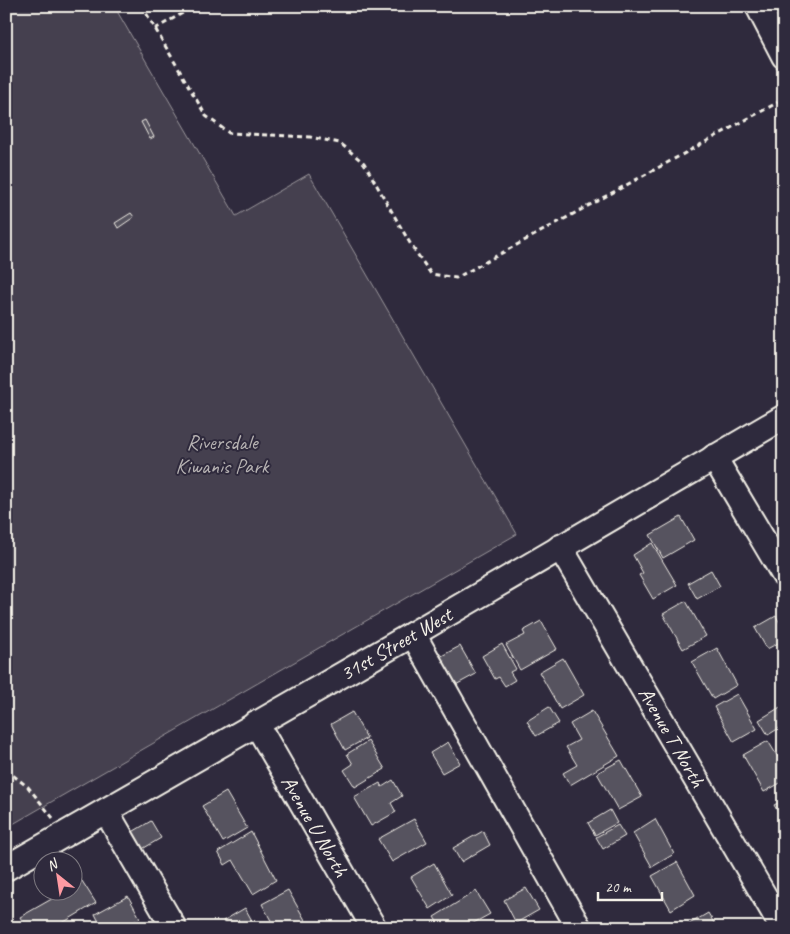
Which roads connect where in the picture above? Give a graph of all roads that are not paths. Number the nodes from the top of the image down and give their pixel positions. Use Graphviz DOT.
graph roads {
  1 [pos="758,6"];
  2 [pos="784,56"];
  3 [pos="784,417"];
  4 [pos="714,457"];
  5 [pos="560,546"];
  6 [pos="784,575"];
  7 [pos="413,634"];
  8 [pos="256,724"];
  9 [pos="106,811"];
  10 [pos="6,868"];
  11 [pos="174,928"];
  12 [pos="374,928"];
  13 [pos="579,928"];
  14 [pos="783,928"];
  1 -- 2 [label="street"];
  3 -- 4 [label="street, 31st Street West"];
  4 -- 5 [label="street, 31st Street West"];
  4 -- 6 [label="street"];
  5 -- 7 [label="street, 31st Street West"];
  5 -- 14 [label="street, Avenue T North"];
  7 -- 8 [label="street, 31st Street West"];
  7 -- 13 [label="street"];
  8 -- 9 [label="street, 31st Street West"];
  8 -- 12 [label="street, Avenue U North"];
  9 -- 10 [label="street, 31st Street West"];
  9 -- 11 [label="street"];
}
